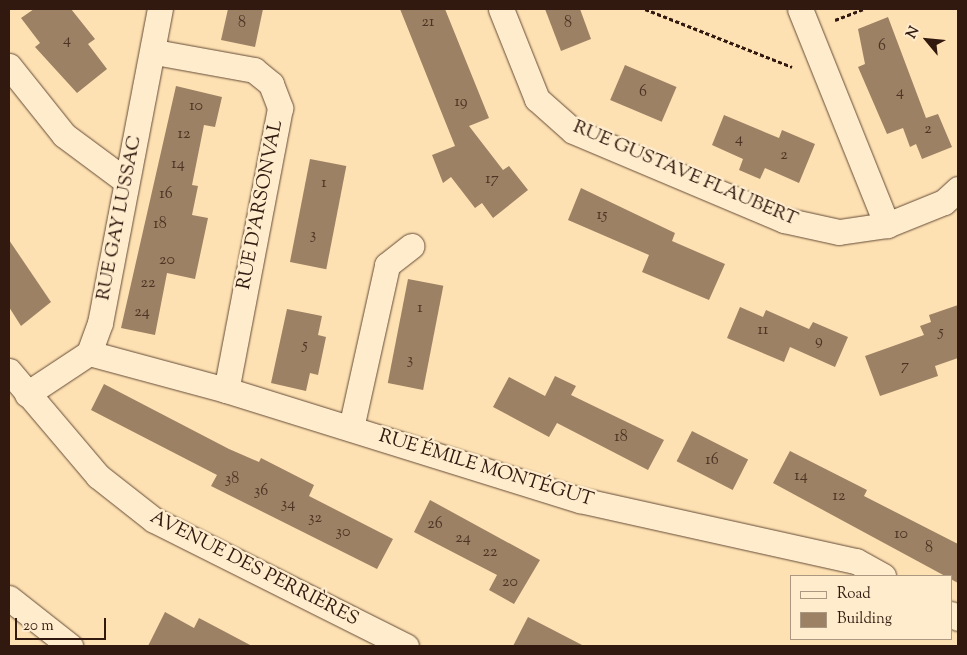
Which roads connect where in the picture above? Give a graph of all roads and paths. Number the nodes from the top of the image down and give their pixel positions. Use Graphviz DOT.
graph roads {
  1 [pos="160,9"];
  2 [pos="501,9"];
  3 [pos="645,9"];
  4 [pos="800,9"];
  5 [pos="154,52"];
  6 [pos="9,66"];
  7 [pos="830,82"];
  8 [pos="126,181"];
  9 [pos="958,189"];
  10 [pos="888,224"];
  11 [pos="411,246"];
  12 [pos="89,353"];
  13 [pos="9,371"];
  14 [pos="226,390"];
  15 [pos="27,394"];
  16 [pos="351,428"];
  17 [pos="881,575"];
  18 [pos="9,598"];
  19 [pos="70,646"];
  20 [pos="406,646"];
  1 -- 5 [label="street, RUE GAY LUSSAC"];
  2 -- 10 [label="street, RUE GUSTAVE FLAUBERT"];
  3 -- 7 [label="path"];
  4 -- 7 [label="street"];
  5 -- 8 [label="street, RUE GAY LUSSAC"];
  5 -- 14 [label="street, RUE D'ARSONVAL"];
  6 -- 8 [label="street"];
  7 -- 10 [label="street"];
  8 -- 12 [label="street, RUE GAY LUSSAC"];
  9 -- 10 [label="street, RUE GUSTAVE FLAUBERT"];
  11 -- 16 [label="street"];
  12 -- 14 [label="street, RUE ÉMILE MONTÉGUT"];
  12 -- 15 [label="street"];
  13 -- 15 [label="street, AVENUE DES PERRIÈRES"];
  14 -- 16 [label="street, RUE ÉMILE MONTÉGUT"];
  15 -- 20 [label="street, AVENUE DES PERRIÈRES"];
  16 -- 17 [label="street, RUE ÉMILE MONTÉGUT"];
  18 -- 19 [label="street"];
}
